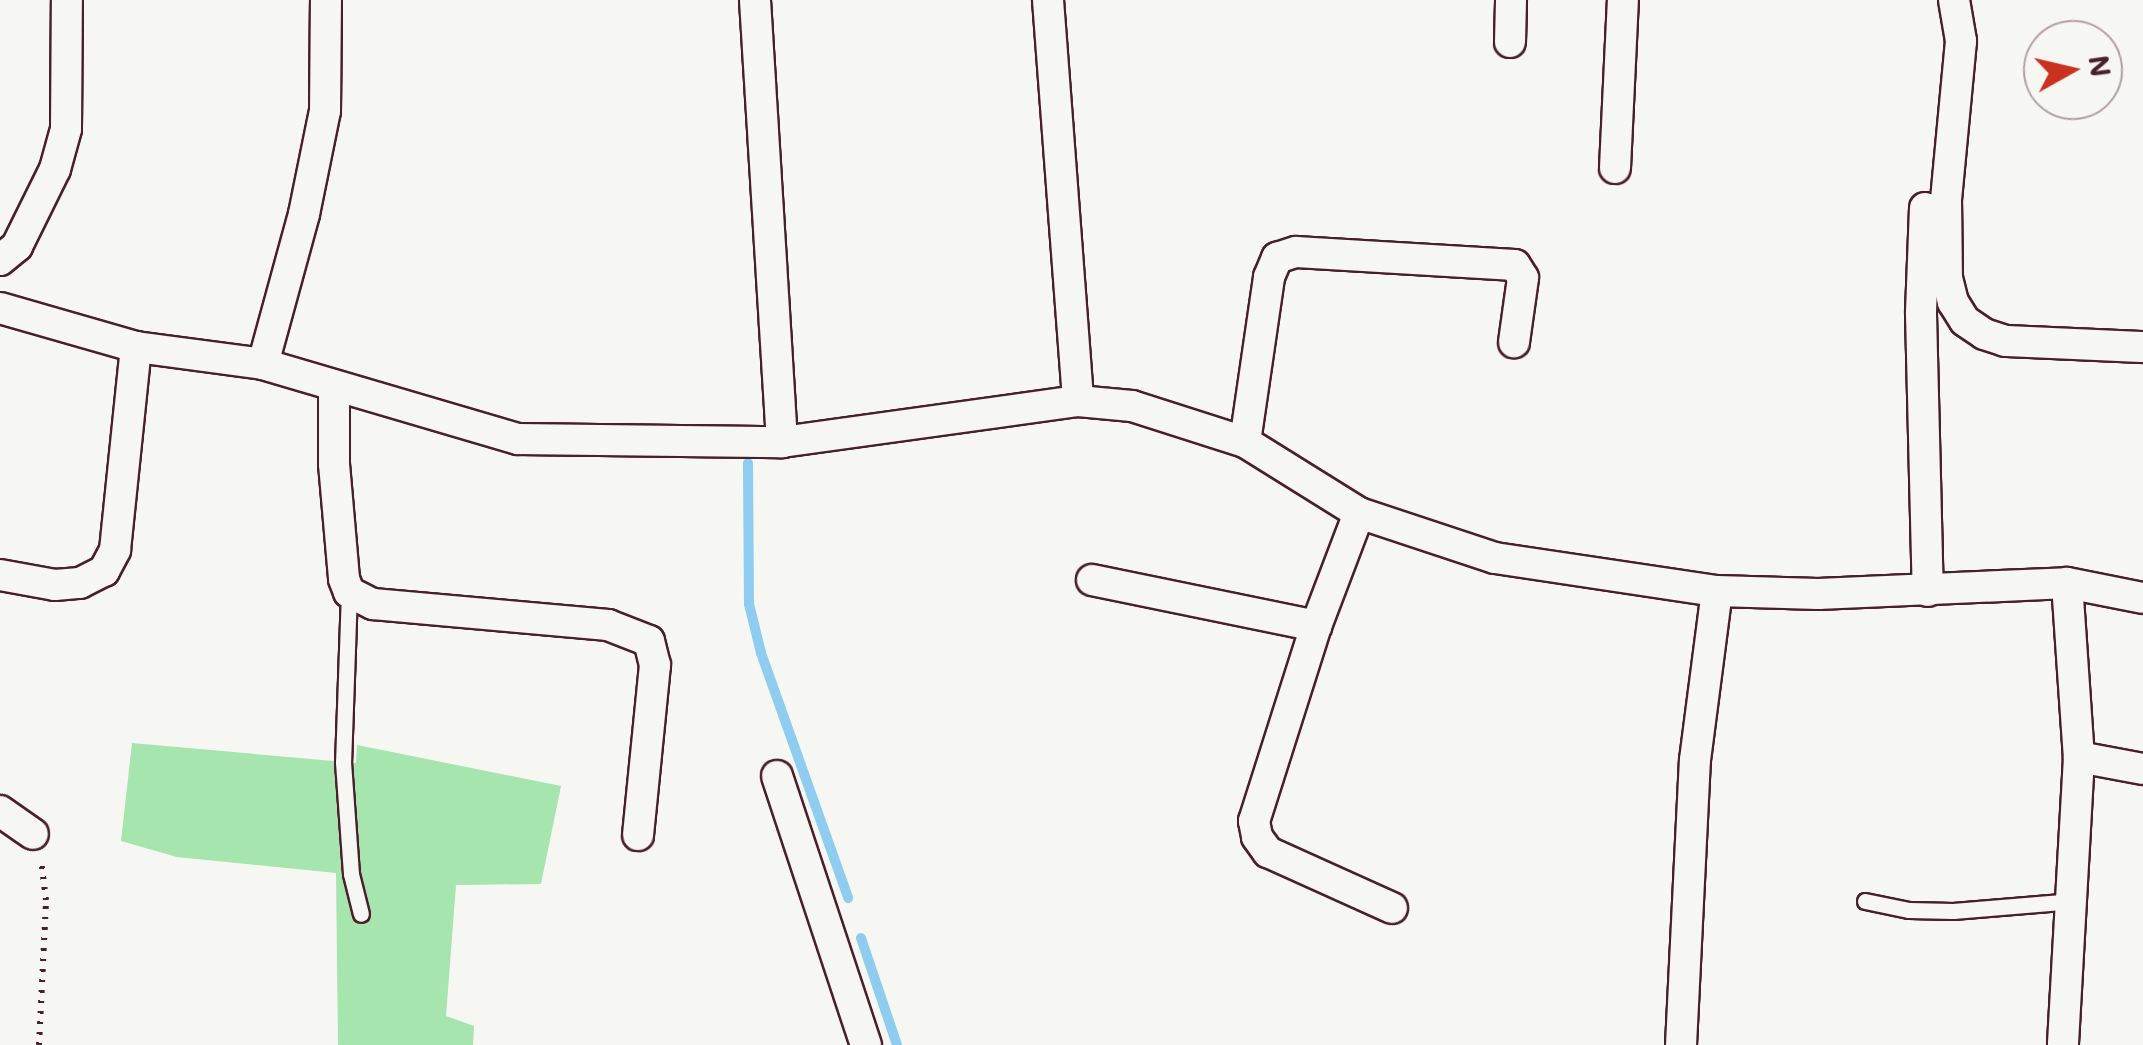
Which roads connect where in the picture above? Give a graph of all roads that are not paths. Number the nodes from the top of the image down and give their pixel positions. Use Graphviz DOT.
graph roads {
  1 [pos="68,0"];
  2 [pos="326,0"];
  3 [pos="755,0"];
  4 [pos="1048,0"];
  5 [pos="1511,0"];
  6 [pos="1623,0"];
  7 [pos="1954,0"];
  8 [pos="1510,42"];
  9 [pos="1615,168"];
  10 [pos="1925,208"];
  11 [pos="0,260"];
  12 [pos="0,308"];
  13 [pos="1514,342"];
  14 [pos="136,347"];
  15 [pos="2143,347"];
  16 [pos="263,364"];
  17 [pos="334,386"];
  18 [pos="1078,401"];
  19 [pos="782,442"];
  20 [pos="1245,442"];
  21 [pos="1358,513"];
  22 [pos="0,575"];
  23 [pos="1092,580"];
  24 [pos="2067,583"];
  25 [pos="1717,591"];
  26 [pos="349,592"];
  27 [pos="1928,592"];
  28 [pos="2143,598"];
  29 [pos="1316,626"];
  30 [pos="2079,757"];
  31 [pos="2143,768"];
  32 [pos="776,776"];
  33 [pos="0,811"];
  34 [pos="33,834"];
  35 [pos="638,835"];
  36 [pos="1865,901"];
  37 [pos="2074,901"];
  38 [pos="1392,908"];
  39 [pos="362,914"];
  40 [pos="866,1045"];
  41 [pos="1680,1045"];
  42 [pos="2063,1045"];
  1 -- 11 [label="street"];
  2 -- 16 [label="street"];
  3 -- 19 [label="street"];
  4 -- 18 [label="street"];
  5 -- 8 [label="street"];
  6 -- 9 [label="street"];
  7 -- 15 [label="street"];
  10 -- 27 [label="street"];
  12 -- 14 [label="street"];
  13 -- 20 [label="street"];
  14 -- 16 [label="street"];
  14 -- 22 [label="street"];
  16 -- 17 [label="street"];
  17 -- 19 [label="street"];
  17 -- 26 [label="street"];
  18 -- 19 [label="street"];
  18 -- 20 [label="street"];
  20 -- 21 [label="street"];
  21 -- 25 [label="street"];
  21 -- 29 [label="street"];
  23 -- 29 [label="street"];
  24 -- 27 [label="street"];
  24 -- 28 [label="street"];
  24 -- 30 [label="street"];
  25 -- 27 [label="street"];
  25 -- 41 [label="street"];
  26 -- 35 [label="street"];
  26 -- 39 [label="lane"];
  29 -- 38 [label="street"];
  30 -- 31 [label="street"];
  30 -- 37 [label="street"];
  32 -- 40 [label="street"];
  33 -- 34 [label="street"];
  36 -- 37 [label="lane"];
  37 -- 42 [label="street"];
}
